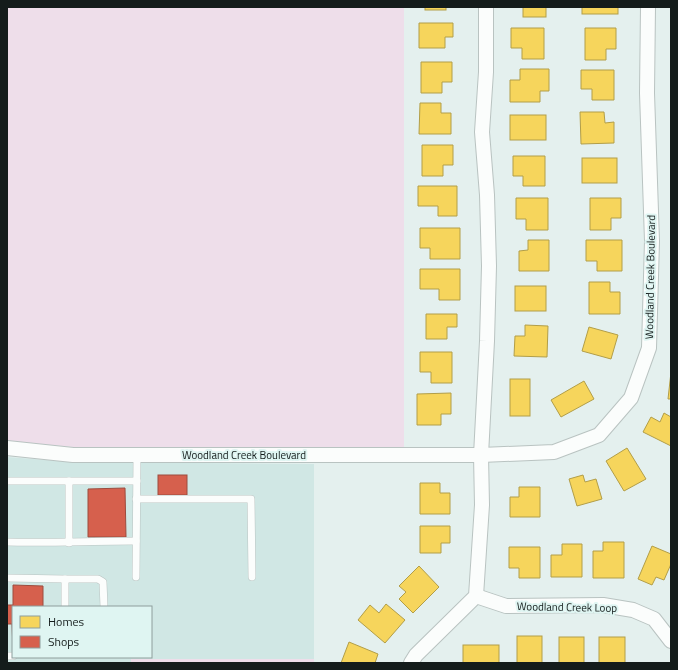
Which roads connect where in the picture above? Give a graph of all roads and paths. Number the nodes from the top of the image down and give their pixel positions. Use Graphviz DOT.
graph roads {
  1 [pos="486,7"];
  2 [pos="648,7"];
  3 [pos="7,448"];
  4 [pos="137,455"];
  5 [pos="481,455"];
  6 [pos="7,481"];
  7 [pos="69,481"];
  8 [pos="137,481"];
  9 [pos="136,499"];
  10 [pos="136,541"];
  11 [pos="7,542"];
  12 [pos="70,543"];
  13 [pos="136,577"];
  14 [pos="252,577"];
  15 [pos="7,578"];
  16 [pos="65,579"];
  17 [pos="476,596"];
  18 [pos="65,606"];
  19 [pos="104,606"];
  20 [pos="671,641"];
  21 [pos="411,663"];
  1 -- 5 [label="street"];
  2 -- 5 [label="street, Woodland Creek Boulevard"];
  3 -- 4 [label="street, Woodland Creek Boulevard"];
  4 -- 5 [label="street, Woodland Creek Boulevard"];
  4 -- 8 [label="lane"];
  5 -- 17 [label="street"];
  6 -- 7 [label="lane"];
  7 -- 8 [label="lane"];
  7 -- 12 [label="lane"];
  8 -- 9 [label="lane"];
  9 -- 10 [label="lane"];
  9 -- 14 [label="lane"];
  10 -- 12 [label="lane"];
  10 -- 13 [label="lane"];
  11 -- 12 [label="lane"];
  15 -- 16 [label="lane"];
  16 -- 18 [label="lane"];
  16 -- 19 [label="lane"];
  17 -- 20 [label="street, Woodland Creek Loop"];
  17 -- 21 [label="street"];
}
